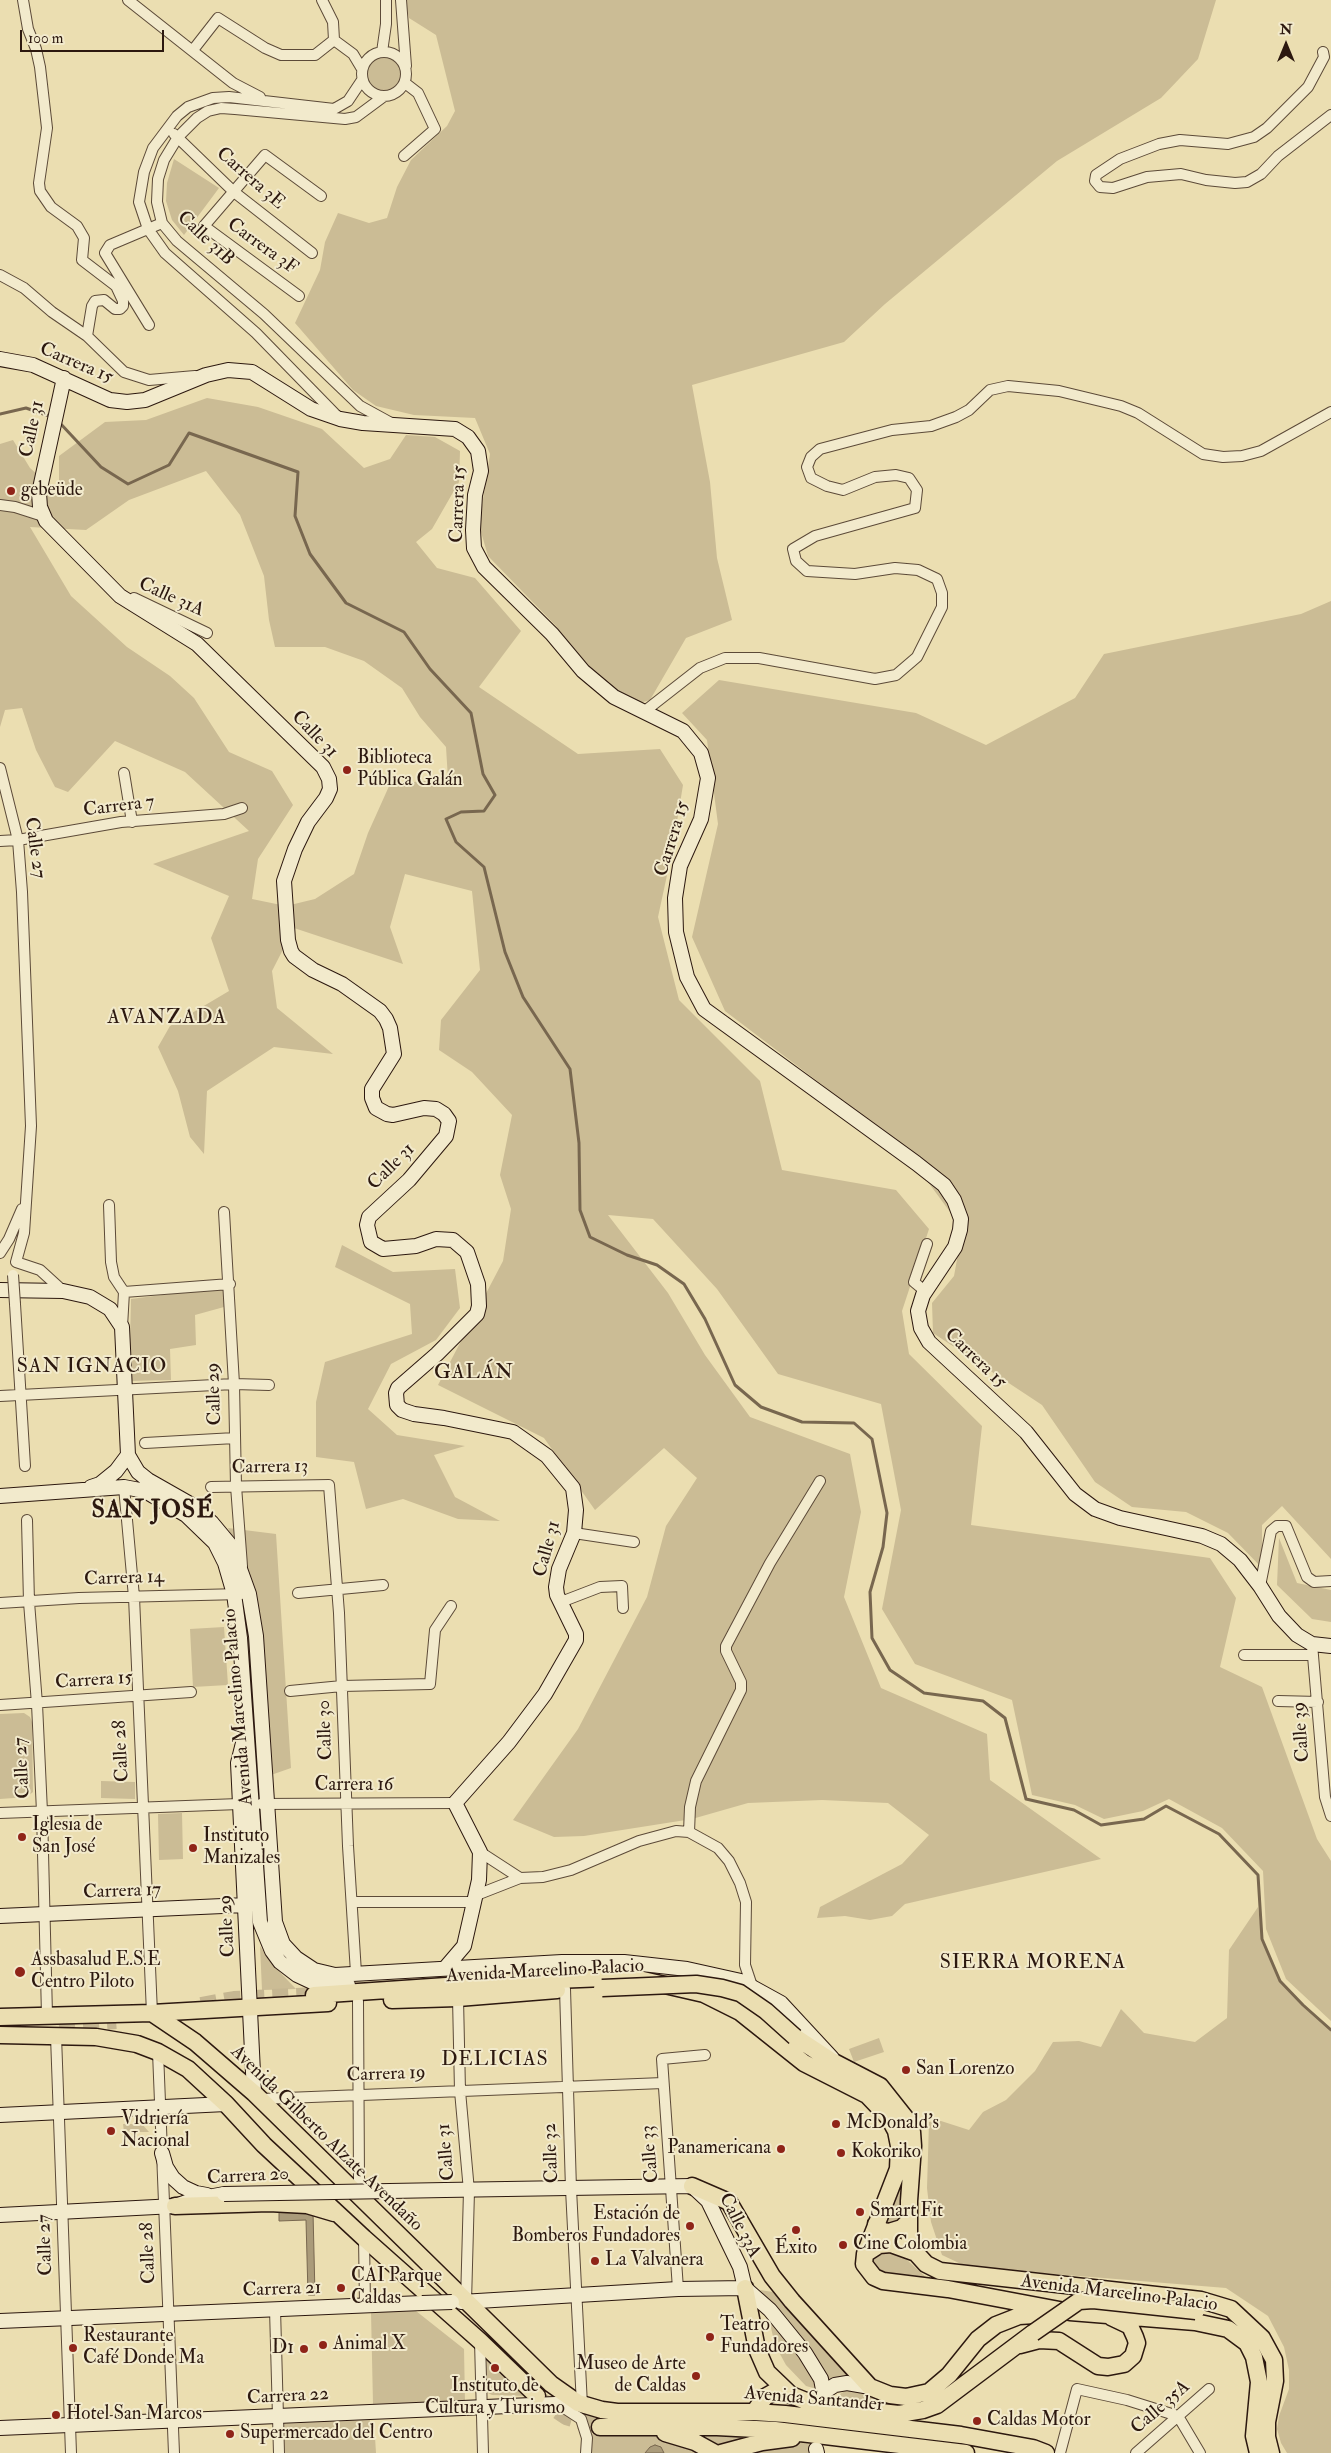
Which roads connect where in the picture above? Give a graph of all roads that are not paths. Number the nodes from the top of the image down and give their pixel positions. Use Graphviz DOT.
graph roads {
  1 [pos="23,0"];
  2 [pos="128,0"];
  3 [pos="322,0"];
  4 [pos="386,0"];
  5 [pos="401,0"];
  6 [pos="334,40"];
  7 [pos="194,50"];
  8 [pos="1323,52"];
  9 [pos="379,53"];
  10 [pos="353,54"];
  11 [pos="406,67"];
  12 [pos="362,75"];
  13 [pos="233,83"];
  14 [pos="405,83"];
  15 [pos="229,97"];
  16 [pos="383,97"];
  17 [pos="265,100"];
  18 [pos="1331,115"];
  19 [pos="167,129"];
  20 [pos="178,137"];
  21 [pos="404,156"];
  22 [pos="234,192"];
  23 [pos="321,196"];
  24 [pos="162,223"];
  25 [pos="148,229"];
  26 [pos="312,252"];
  27 [pos="0,275"];
  28 [pos="299,296"];
  29 [pos="150,325"];
  30 [pos="87,336"];
  31 [pos="0,359"];
  32 [pos="206,376"];
  33 [pos="62,383"];
  34 [pos="1331,412"];
  35 [pos="340,419"];
  36 [pos="394,425"];
  37 [pos="0,505"];
  38 [pos="43,516"];
  39 [pos="120,596"];
  40 [pos="208,633"];
  41 [pos="645,711"];
  42 [pos="0,768"];
  43 [pos="124,773"];
  44 [pos="242,808"];
  45 [pos="132,822"];
  46 [pos="0,840"];
  47 [pos="18,840"];
  48 [pos="25,1203"];
  49 [pos="109,1205"];
  50 [pos="224,1212"];
  51 [pos="927,1244"];
  52 [pos="0,1253"];
  53 [pos="13,1275"];
  54 [pos="230,1284"];
  55 [pos="0,1290"];
  56 [pos="63,1292"];
  57 [pos="124,1292"];
  58 [pos="926,1292"];
  59 [pos="122,1327"];
  60 [pos="234,1384"];
  61 [pos="269,1385"];
  62 [pos="126,1391"];
  63 [pos="21,1395"];
  64 [pos="0,1396"];
  65 [pos="235,1438"];
  66 [pos="145,1443"];
  67 [pos="128,1455"];
  68 [pos="25,1466"];
  69 [pos="820,1481"];
  70 [pos="329,1485"];
  71 [pos="124,1486"];
  72 [pos="236,1486"];
  73 [pos="211,1487"];
  74 [pos="81,1491"];
  75 [pos="0,1496"];
  76 [pos="27,1520"];
  77 [pos="574,1533"];
  78 [pos="634,1542"];
  79 [pos="243,1574"];
  80 [pos="1331,1581"];
  81 [pos="383,1585"];
  82 [pos="1260,1586"];
  83 [pos="336,1589"];
  84 [pos="298,1593"];
  85 [pos="234,1594"];
  86 [pos="249,1594"];
  87 [pos="134,1597"];
  88 [pos="28,1602"];
  89 [pos="561,1602"];
  90 [pos="0,1603"];
  91 [pos="451,1606"];
  92 [pos="623,1608"];
  93 [pos="1331,1646"];
  94 [pos="1312,1650"];
  95 [pos="1244,1655"];
  96 [pos="342,1686"];
  97 [pos="290,1691"];
  98 [pos="191,1692"];
  99 [pos="138,1697"];
  100 [pos="1278,1701"];
  101 [pos="1318,1702"];
  102 [pos="37,1704"];
  103 [pos="0,1705"];
  104 [pos="455,1803"];
  105 [pos="246,1804"];
  106 [pos="267,1804"];
  107 [pos="347,1804"];
  108 [pos="142,1808"];
  109 [pos="42,1812"];
  110 [pos="0,1813"];
  111 [pos="1331,1816"];
  112 [pos="689,1832"];
  113 [pos="480,1852"];
  114 [pos="520,1878"];
  115 [pos="474,1899"];
  116 [pos="352,1902"];
  117 [pos="245,1904"];
  118 [pos="148,1910"];
  119 [pos="45,1914"];
  120 [pos="0,1916"];
  121 [pos="464,1946"];
  122 [pos="478,1966"];
  123 [pos="446,1967"];
  124 [pos="356,1974"];
  125 [pos="505,1982"];
  126 [pos="752,1986"];
  127 [pos="565,1989"];
  128 [pos="314,1995"];
  129 [pos="458,1998"];
  130 [pos="358,2001"];
  131 [pos="251,2007"];
  132 [pos="152,2013"];
  133 [pos="0,2017"];
  134 [pos="54,2026"];
  135 [pos="0,2033"];
  136 [pos="158,2052"];
  137 [pos="705,2055"];
  138 [pos="836,2062"];
  139 [pos="663,2083"];
  140 [pos="567,2087"];
  141 [pos="460,2091"];
  142 [pos="360,2095"];
  143 [pos="258,2096"];
  144 [pos="226,2104"];
  145 [pos="161,2107"];
  146 [pos="58,2112"];
  147 [pos="0,2115"];
  148 [pos="162,2153"];
  149 [pos="692,2186"];
  150 [pos="671,2187"];
  151 [pos="571,2189"];
  152 [pos="469,2191"];
  153 [pos="375,2193"];
  154 [pos="209,2196"];
  155 [pos="170,2206"];
  156 [pos="62,2212"];
  157 [pos="374,2212"];
  158 [pos="0,2215"];
  159 [pos="345,2219"];
  160 [pos="909,2221"];
  161 [pos="876,2224"];
  162 [pos="364,2238"];
  163 [pos="916,2253"];
  164 [pos="865,2254"];
  165 [pos="744,2288"];
  166 [pos="678,2289"];
  167 [pos="577,2294"];
  168 [pos="459,2302"];
  169 [pos="365,2306"];
  170 [pos="275,2309"];
  171 [pos="1070,2312"];
  172 [pos="169,2314"];
  173 [pos="1104,2314"];
  174 [pos="66,2318"];
  175 [pos="0,2321"];
  176 [pos="1259,2334"];
  177 [pos="480,2341"];
  178 [pos="1016,2346"];
  179 [pos="1256,2372"];
  180 [pos="870,2387"];
  181 [pos="781,2388"];
  182 [pos="1210,2389"];
  183 [pos="537,2396"];
  184 [pos="557,2404"];
  185 [pos="580,2404"];
  186 [pos="481,2407"];
  187 [pos="754,2412"];
  188 [pos="278,2416"];
  189 [pos="1178,2416"];
  190 [pos="173,2421"];
  191 [pos="70,2425"];
  192 [pos="600,2427"];
  193 [pos="0,2428"];
  194 [pos="648,2428"];
  195 [pos="848,2438"];
  196 [pos="722,2452"];
  197 [pos="1268,2452"];
  198 [pos="71,2453"];
  199 [pos="174,2453"];
  200 [pos="279,2453"];
  201 [pos="483,2453"];
  202 [pos="586,2453"];
  203 [pos="966,2453"];
  204 [pos="1046,2453"];
  205 [pos="1060,2453"];
  206 [pos="1136,2453"];
  207 [pos="1200,2453"];
  208 [pos="1247,2453"];
  1 -- 30 [label="street"];
  2 -- 7 [label="street"];
  3 -- 6 [label="street"];
  4 -- 9 [label="street"];
  5 -- 11 [label="street"];
  6 -- 7 [label="street"];
  6 -- 10 [label="street"];
  7 -- 13 [label="street"];
  8 -- 18 [label="street"];
  9 -- 10 [label="street"];
  9 -- 11 [label="street"];
  9 -- 12 [label="street"];
  10 -- 12 [label="street"];
  11 -- 14 [label="street"];
  12 -- 16 [label="street"];
  12 -- 17 [label="street, Calle 31B"];
  13 -- 15 [label="street"];
  13 -- 17 [label="street"];
  14 -- 16 [label="street"];
  14 -- 21 [label="street"];
  15 -- 17 [label="street, Calle 31B"];
  15 -- 19 [label="street, Calle 31B"];
  16 -- 20 [label="street, Calle 31B"];
  19 -- 20 [label="street, Carrera 3E"];
  19 -- 25 [label="street, Calle 31B"];
  20 -- 22 [label="street, Carrera 3E"];
  20 -- 24 [label="street, Calle 31B"];
  22 -- 23 [label="street"];
  22 -- 26 [label="street, Carrera 3E"];
  22 -- 28 [label="street, Carrera 3F"];
  24 -- 25 [label="street"];
  24 -- 36 [label="street, Calle 31B"];
  25 -- 29 [label="street"];
  25 -- 35 [label="street, Calle 31B"];
  27 -- 30 [label="street"];
  30 -- 32 [label="street"];
  31 -- 33 [label="main road, Carrera 15"];
  32 -- 33 [label="main road, Carrera 15"];
  32 -- 35 [label="main road, Carrera 15"];
  33 -- 38 [label="main road, Calle 31"];
  34 -- 41 [label="street"];
  35 -- 36 [label="main road, Carrera 15"];
  36 -- 41 [label="main road, Carrera 15"];
  37 -- 38 [label="street"];
  38 -- 39 [label="main road, Calle 31"];
  39 -- 40 [label="street, Calle 31A"];
  39 -- 77 [label="main road, Calle 31"];
  41 -- 58 [label="main road, Carrera 15"];
  42 -- 47 [label="street, Calle 27"];
  43 -- 45 [label="street"];
  44 -- 45 [label="street, Carrera 7"];
  45 -- 47 [label="street, Carrera 7"];
  46 -- 47 [label="street, Carrera 7"];
  47 -- 48 [label="street, Calle 27"];
  48 -- 52 [label="street"];
  48 -- 56 [label="street, Calle 27"];
  49 -- 57 [label="street"];
  50 -- 54 [label="street, Calle 29"];
  51 -- 58 [label="street"];
  53 -- 63 [label="street, bridge"];
  54 -- 57 [label="street"];
  54 -- 60 [label="street, Calle 29"];
  55 -- 56 [label="main road"];
  56 -- 59 [label="main road"];
  57 -- 59 [label="street"];
  58 -- 82 [label="main road, Carrera 15"];
  59 -- 62 [label="main road"];
  60 -- 61 [label="street"];
  60 -- 62 [label="street"];
  60 -- 65 [label="street, Calle 29"];
  62 -- 63 [label="street"];
  62 -- 67 [label="main road"];
  63 -- 64 [label="street"];
  63 -- 68 [label="street"];
  65 -- 66 [label="street"];
  65 -- 72 [label="street, Calle 29"];
  67 -- 74 [label="main road"];
  67 -- 79 [label="main road, Avenida Marcelino Palacio"];
  69 -- 112 [label="street"];
  70 -- 72 [label="street, Carrera 13"];
  70 -- 83 [label="street, Calle 30"];
  71 -- 74 [label="main road, Avenida Marcelino Palacio"];
  71 -- 85 [label="main road, Avenida Marcelino Palacio"];
  71 -- 87 [label="street, Calle 28"];
  72 -- 73 [label="street, Carrera 13"];
  72 -- 79 [label="street, Calle 29"];
  74 -- 75 [label="main road, Avenida Marcelino Palacio"];
  76 -- 88 [label="street, Calle 27"];
  77 -- 78 [label="street"];
  77 -- 89 [label="main road, Calle 31"];
  79 -- 86 [label="main road, Avenida Marcelino Palacio"];
  80 -- 82 [label="street"];
  81 -- 83 [label="street"];
  82 -- 94 [label="main road, Carrera 15"];
  83 -- 84 [label="street"];
  83 -- 96 [label="street, Calle 30"];
  85 -- 86 [label="street, Carrera 14"];
  85 -- 87 [label="street, Carrera 14"];
  85 -- 105 [label="main road, Avenida Marcelino Palacio"];
  86 -- 106 [label="main road, Avenida Marcelino Palacio"];
  87 -- 88 [label="street, Carrera 14"];
  87 -- 99 [label="street, Calle 28"];
  88 -- 90 [label="street, Carrera 14"];
  88 -- 102 [label="street, Calle 27"];
  89 -- 92 [label="street"];
  89 -- 104 [label="main road, Calle 31"];
  91 -- 96 [label="street"];
  93 -- 94 [label="main road, Carrera 15"];
  94 -- 95 [label="street"];
  94 -- 101 [label="street, Calle 39"];
  96 -- 97 [label="street"];
  96 -- 107 [label="street, Calle 30"];
  98 -- 99 [label="street, Carrera 15"];
  99 -- 102 [label="street, Carrera 15"];
  99 -- 108 [label="street, Calle 28"];
  100 -- 101 [label="street"];
  101 -- 111 [label="street, Calle 39"];
  102 -- 103 [label="street, Carrera 15"];
  102 -- 109 [label="street, Calle 27"];
  104 -- 107 [label="street, Carrera 16"];
  104 -- 113 [label="main road"];
  105 -- 106 [label="street, Carrera 16"];
  105 -- 108 [label="street, Carrera 16"];
  105 -- 117 [label="main road, Calle 29"];
  105 -- 125 [label="main road, Avenida Marcelino Palacio"];
  106 -- 107 [label="street, Carrera 16"];
  106 -- 124 [label="main road, Avenida Marcelino Palacio"];
  107 -- 116 [label="street, Calle 30"];
  108 -- 109 [label="street, Carrera 16"];
  108 -- 118 [label="street, Calle 28"];
  109 -- 110 [label="street, Carrera 16"];
  109 -- 119 [label="street, Calle 27"];
  112 -- 114 [label="street"];
  112 -- 126 [label="street"];
  113 -- 114 [label="street"];
  113 -- 115 [label="main road"];
  114 -- 115 [label="street"];
  115 -- 116 [label="street"];
  115 -- 121 [label="main road"];
  116 -- 124 [label="street, Calle 30"];
  117 -- 118 [label="main road, Carrera 17"];
  117 -- 131 [label="main road, Calle 29"];
  118 -- 119 [label="main road, Carrera 17"];
  118 -- 132 [label="street, Calle 28"];
  119 -- 120 [label="main road, Carrera 17"];
  119 -- 134 [label="street, Calle 27"];
  121 -- 122 [label="main road"];
  121 -- 123 [label="main road"];
  122 -- 123 [label="main road, Avenida Marcelino Palacio"];
  122 -- 125 [label="main road"];
  122 -- 126 [label="main road, Avenida Marcelino Palacio"];
  123 -- 124 [label="main road, Avenida Marcelino Palacio"];
  125 -- 128 [label="main road, Avenida Marcelino Palacio"];
  125 -- 161 [label="main road, Avenida Marcelino Palacio"];
  126 -- 138 [label="main road, Avenida Marcelino Palacio"];
  127 -- 129 [label="main road, Avenida Marcelino Palacio"];
  127 -- 138 [label="main road, Avenida Marcelino Palacio, bridge"];
  127 -- 140 [label="street, Calle 32"];
  129 -- 130 [label="main road, Avenida Marcelino Palacio"];
  129 -- 141 [label="street, Calle 31"];
  130 -- 131 [label="main road, Avenida Marcelino Palacio"];
  130 -- 142 [label="street"];
  131 -- 132 [label="main road, Avenida Marcelino Palacio"];
  131 -- 143 [label="main road, Calle 29"];
  132 -- 134 [label="main road"];
  132 -- 143 [label="main road, Avenida Gilberto Alzate Avendaño"];
  133 -- 134 [label="main road"];
  134 -- 135 [label="main road"];
  134 -- 136 [label="main road"];
  134 -- 146 [label="street, Calle 27"];
  136 -- 144 [label="main road"];
  136 -- 145 [label="street, Calle 28"];
  137 -- 139 [label="street, Calle 33"];
  138 -- 160 [label="main road, Avenida Marcelino Palacio"];
  139 -- 140 [label="street, Carrera 19"];
  139 -- 150 [label="street, Calle 33"];
  140 -- 141 [label="street, Carrera 19"];
  140 -- 151 [label="street, Calle 32"];
  141 -- 142 [label="street, Carrera 19"];
  141 -- 152 [label="street, Calle 31"];
  142 -- 143 [label="street, Carrera 19"];
  142 -- 153 [label="street"];
  143 -- 157 [label="main road, Avenida Gilberto Alzate Avendaño"];
  144 -- 145 [label="main road"];
  144 -- 159 [label="main road"];
  145 -- 146 [label="main road"];
  145 -- 148 [label="street, Calle 28"];
  146 -- 147 [label="main road"];
  146 -- 156 [label="street, Calle 27"];
  148 -- 154 [label="main road"];
  148 -- 155 [label="street, Calle 28"];
  149 -- 150 [label="main road, Carrera 20"];
  149 -- 165 [label="main road, Calle 33A"];
  149 -- 180 [label="main road"];
  150 -- 151 [label="main road, Carrera 20"];
  150 -- 166 [label="street, Calle 33"];
  151 -- 152 [label="main road, Carrera 20"];
  151 -- 167 [label="street, Calle 32"];
  152 -- 153 [label="street, Carrera 20"];
  152 -- 154 [label="main road, Carrera 20, bridge"];
  152 -- 168 [label="street, Calle 31"];
  153 -- 157 [label="street"];
  154 -- 155 [label="main road, Carrera 20"];
  155 -- 156 [label="main road, Carrera 20"];
  155 -- 159 [label="main road"];
  155 -- 172 [label="street, Calle 28"];
  156 -- 158 [label="main road, Carrera 20"];
  156 -- 174 [label="street, Calle 27"];
  157 -- 168 [label="main road, Avenida Gilberto Alzate Avendaño"];
  159 -- 162 [label="main road"];
  160 -- 161 [label="main road"];
  160 -- 163 [label="main road, Avenida Marcelino Palacio"];
  161 -- 164 [label="main road, Avenida Marcelino Palacio"];
  162 -- 169 [label="street"];
  162 -- 177 [label="main road"];
  163 -- 164 [label="main road"];
  163 -- 176 [label="main road, Avenida Marcelino Palacio"];
  164 -- 171 [label="main road, Avenida Marcelino Palacio"];
  165 -- 166 [label="main road, Carrera 21"];
  165 -- 180 [label="main road"];
  165 -- 181 [label="main road"];
  166 -- 167 [label="main road, Carrera 21"];
  167 -- 168 [label="main road, Carrera 21"];
  167 -- 185 [label="street, Calle 32"];
  168 -- 169 [label="main road, Carrera 21, bridge"];
  168 -- 185 [label="main road, Avenida Gilberto Alzate Avendaño"];
  169 -- 170 [label="main road, Carrera 21"];
  170 -- 172 [label="main road, Carrera 21"];
  170 -- 188 [label="street"];
  171 -- 173 [label="main road, Avenida Marcelino Palacio"];
  171 -- 180 [label="main road"];
  172 -- 174 [label="main road, Carrera 21"];
  172 -- 190 [label="street, Calle 28"];
  173 -- 178 [label="main road"];
  173 -- 179 [label="main road, Avenida Marcelino Palacio"];
  174 -- 175 [label="main road, Carrera 21"];
  174 -- 191 [label="street, Calle 27"];
  176 -- 178 [label="main road, bridge"];
  176 -- 197 [label="main road, Avenida Marcelino Palacio"];
  177 -- 183 [label="main road"];
  177 -- 186 [label="street"];
  178 -- 181 [label="main road"];
  179 -- 197 [label="main road, Avenida Marcelino Palacio"];
  179 -- 208 [label="main road"];
  181 -- 187 [label="main road"];
  182 -- 189 [label="street, Calle 35A"];
  184 -- 185 [label="main road, Carrera 22"];
  184 -- 186 [label="main road, Carrera 22"];
  184 -- 202 [label="street"];
  185 -- 187 [label="main road, Avenida Santander"];
  186 -- 188 [label="main road, Carrera 22"];
  186 -- 201 [label="street"];
  187 -- 204 [label="main road, Avenida Santander"];
  188 -- 190 [label="main road, Carrera 22"];
  188 -- 200 [label="street"];
  189 -- 205 [label="street"];
  189 -- 206 [label="street, Calle 35A"];
  189 -- 207 [label="street"];
  190 -- 191 [label="main road, Carrera 22"];
  190 -- 199 [label="street, Calle 28"];
  191 -- 193 [label="main road, Carrera 22"];
  191 -- 198 [label="street, Calle 27"];
  192 -- 194 [label="main road"];
  194 -- 195 [label="main road, Avenida Santander"];
  194 -- 196 [label="main road"];
  195 -- 196 [label="main road"];
  195 -- 203 [label="main road, Avenida Santander"];
}
